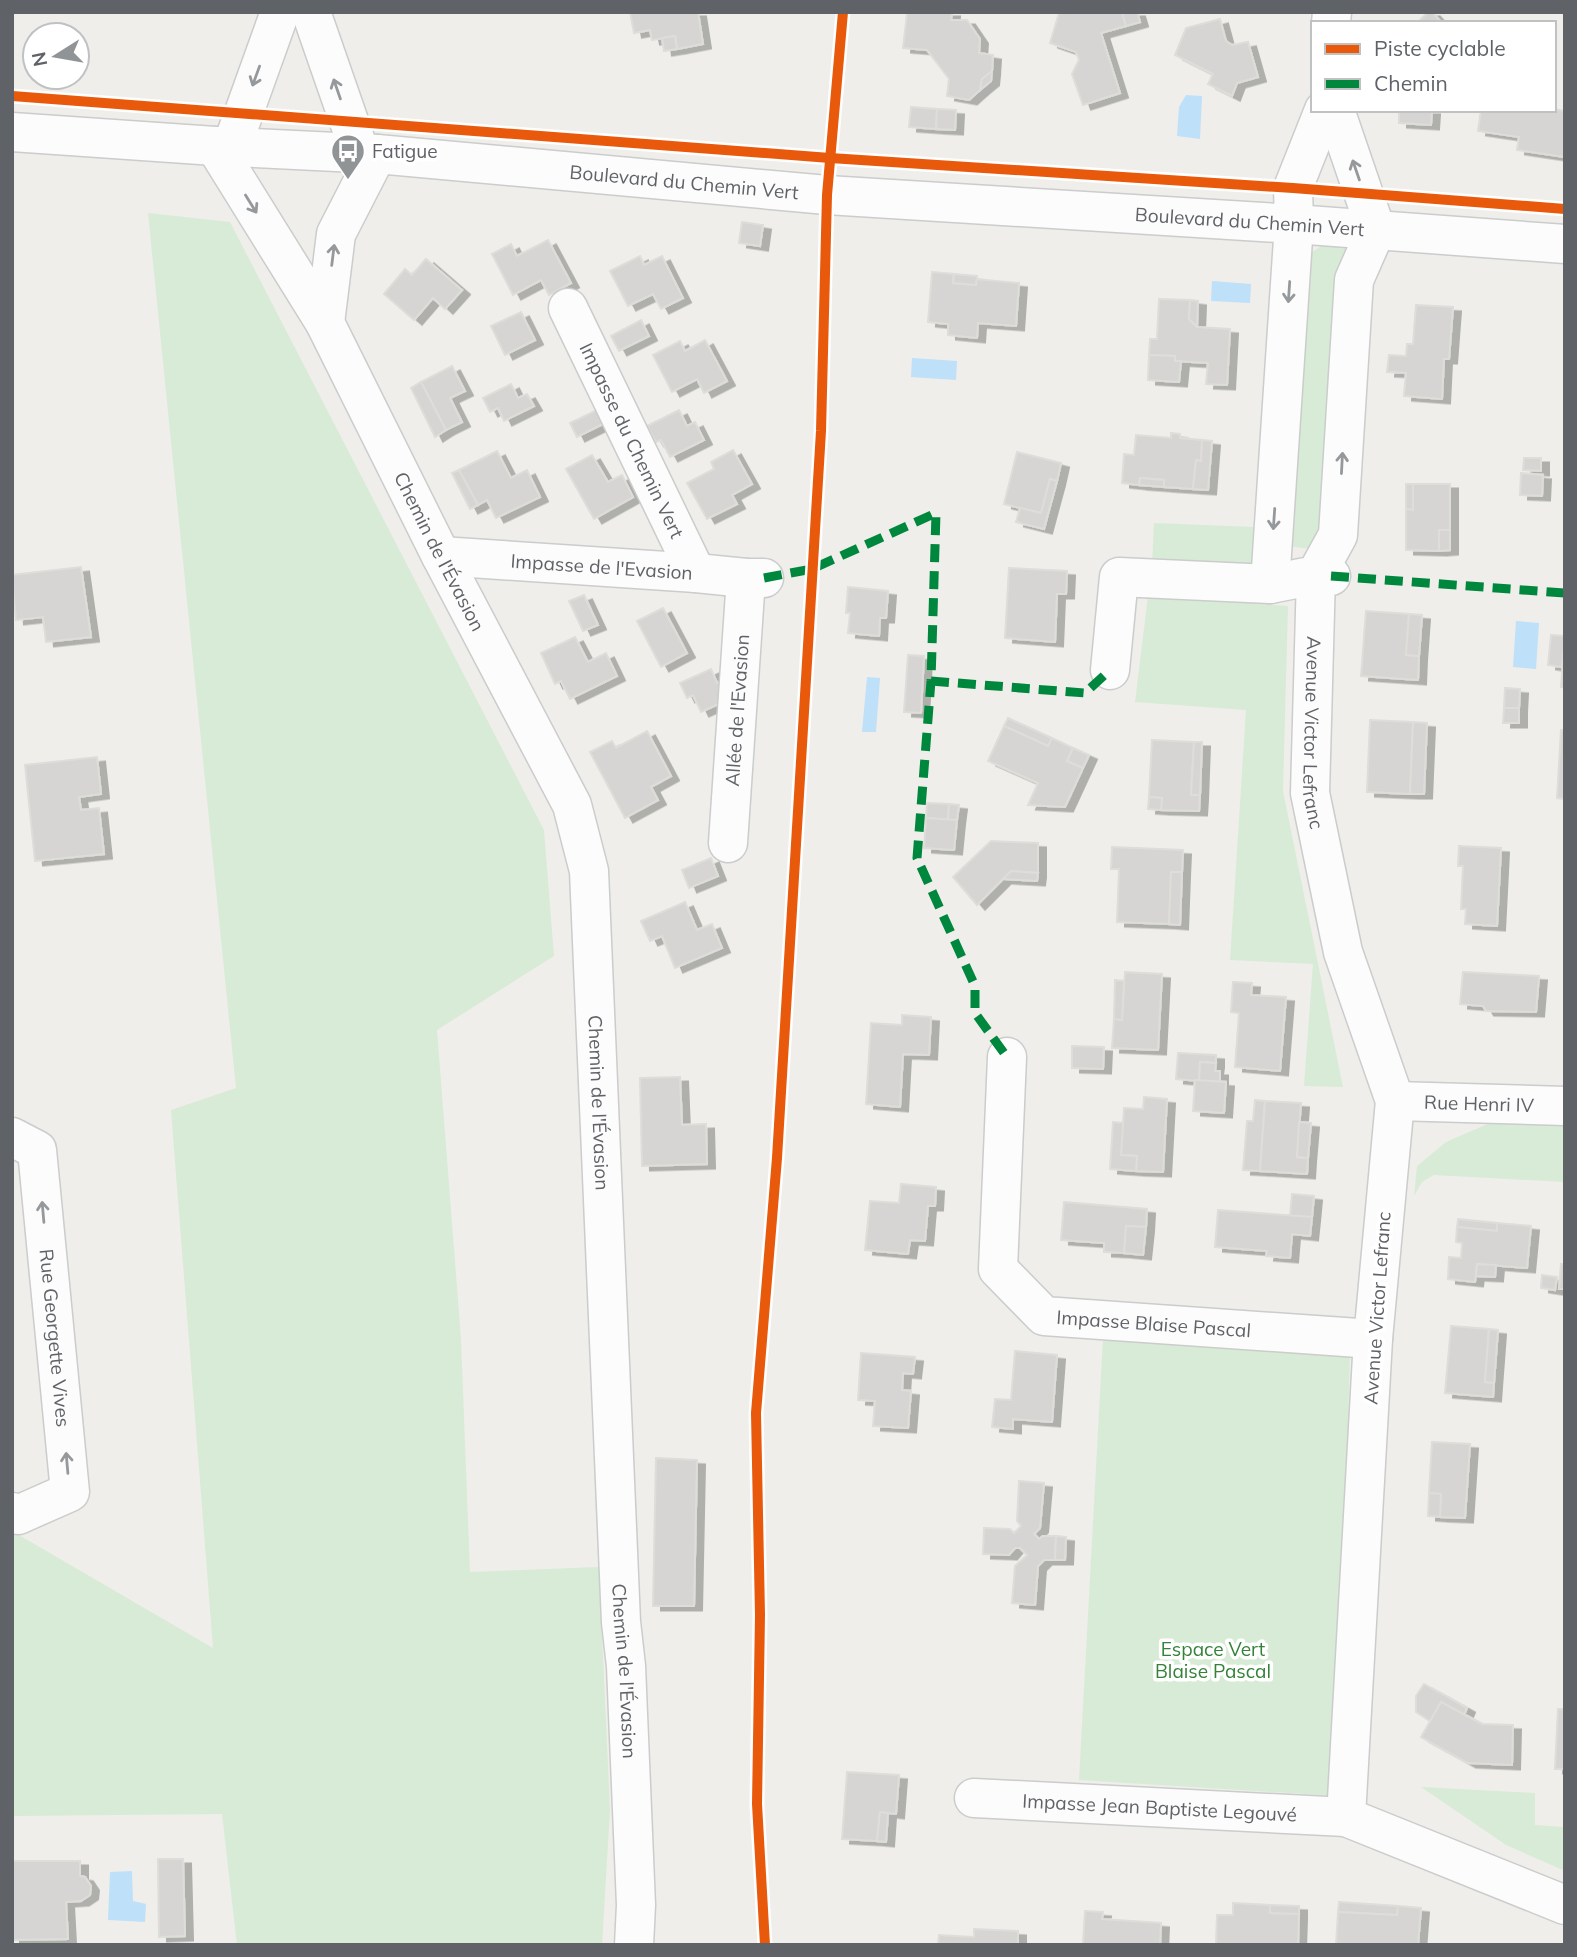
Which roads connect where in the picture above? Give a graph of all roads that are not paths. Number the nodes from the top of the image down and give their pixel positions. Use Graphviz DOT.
graph roads {
  1 [pos="279,12"];
  2 [pos="311,12"];
  3 [pos="1323,112"];
  4 [pos="1336,112"];
  5 [pos="12,132"];
  6 [pos="223,146"];
  7 [pos="368,153"];
  8 [pos="1294,224"];
  9 [pos="1376,230"];
  10 [pos="1565,244"];
  11 [pos="568,307"];
  12 [pos="325,323"];
  13 [pos="441,556"];
  14 [pos="696,573"];
  15 [pos="1324,576"];
  16 [pos="755,578"];
  17 [pos="1270,584"];
  18 [pos="1110,670"];
  19 [pos="728,843"];
  20 [pos="1007,1057"];
  21 [pos="1395,1101"];
  22 [pos="1565,1106"];
  23 [pos="12,1137"];
  24 [pos="1373,1339"];
  25 [pos="12,1512"];
  26 [pos="974,1798"];
  27 [pos="1346,1817"];
  28 [pos="1565,1905"];
  29 [pos="634,1945"];
  1 -- 6 [label="street, one-way"];
  7 -- 2 [label="street, one-way"];
  3 -- 8 [label="street"];
  9 -- 4 [label="street, one-way"];
  5 -- 6 [label="street, Boulevard du Chemin Vert"];
  6 -- 7 [label="street, Boulevard du Chemin Vert"];
  6 -- 12 [label="street, Chemin de l'Évasion, one-way"];
  7 -- 8 [label="street, Boulevard du Chemin Vert"];
  12 -- 7 [label="street, one-way"];
  8 -- 9 [label="street, Boulevard du Chemin Vert"];
  8 -- 17 [label="street, one-way"];
  9 -- 10 [label="street, Boulevard du Chemin Vert"];
  15 -- 9 [label="street, Avenue Victor Lefranc, one-way"];
  11 -- 14 [label="street, Impasse du Chemin Vert"];
  12 -- 13 [label="street, Chemin de l'Évasion"];
  13 -- 14 [label="street, Impasse de l'Evasion"];
  13 -- 29 [label="street, Chemin de l'Évasion"];
  14 -- 16 [label="street, Impasse de l'Evasion"];
  15 -- 17 [label="street"];
  15 -- 21 [label="street, Avenue Victor Lefranc"];
  16 -- 19 [label="street, Allée de l'Evasion"];
  17 -- 18 [label="street"];
  20 -- 24 [label="street, Impasse Blaise Pascal"];
  21 -- 22 [label="street, Rue Henri IV"];
  21 -- 24 [label="street, Avenue Victor Lefranc"];
  25 -- 23 [label="street, Rue Georgette Vives, one-way"];
  24 -- 27 [label="street, Avenue Victor Lefranc"];
  26 -- 27 [label="street, Impasse Jean Baptiste Legouvé"];
  27 -- 28 [label="street"];
}
